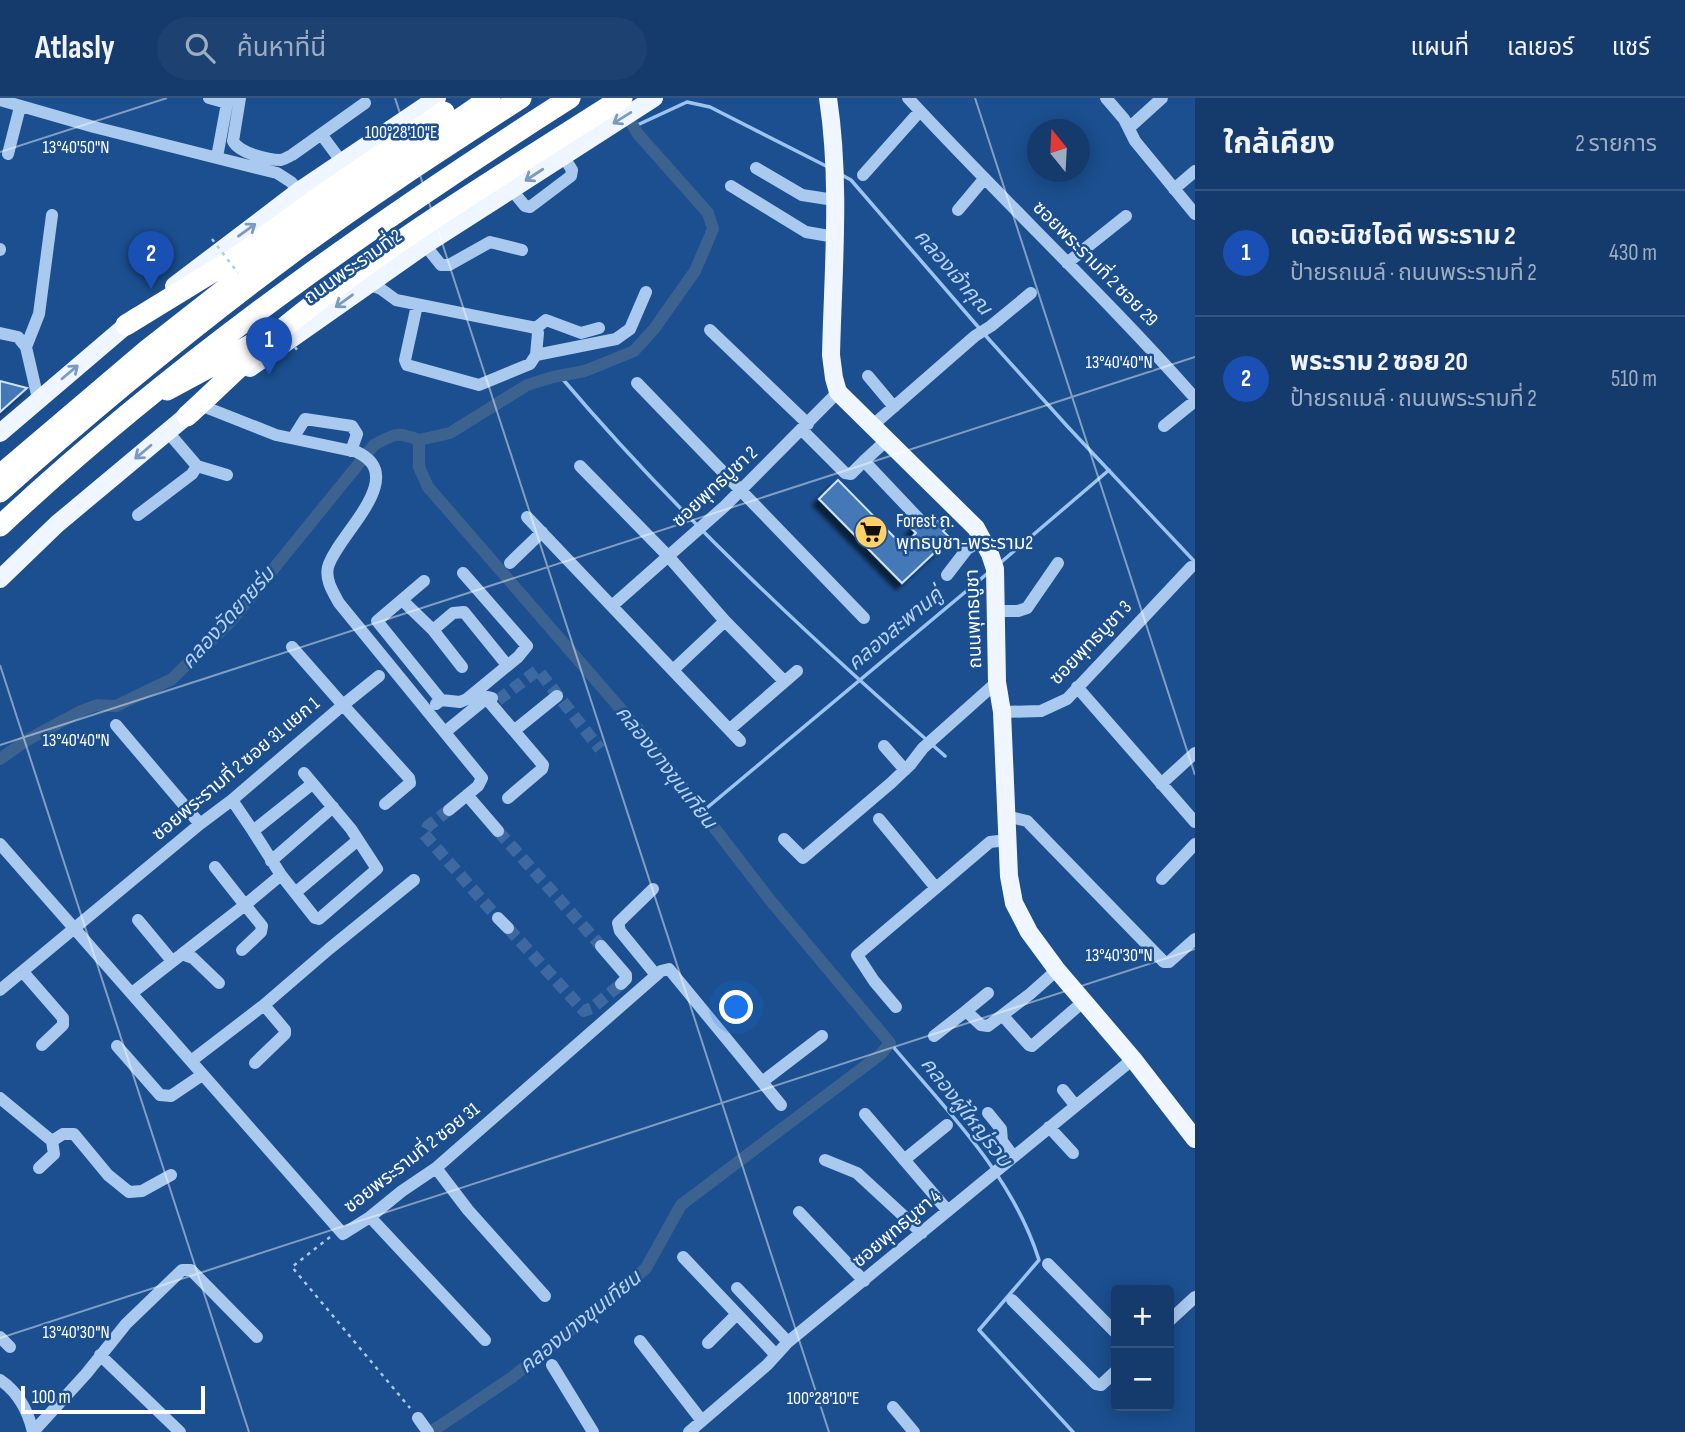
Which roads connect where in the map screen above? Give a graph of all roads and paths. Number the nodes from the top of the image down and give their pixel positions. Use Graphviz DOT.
graph roads {
  1 [pos="209,98"];
  2 [pos="240,98"];
  3 [pos="437,98"];
  4 [pos="466,98"];
  5 [pos="490,98"];
  6 [pos="521,98"];
  7 [pos="584,98"];
  8 [pos="622,98"];
  9 [pos="654,98"];
  10 [pos="828,98"];
  11 [pos="908,98"];
  12 [pos="1106,98"];
  13 [pos="1162,98"];
  14 [pos="0,100"];
  15 [pos="227,100"];
  16 [pos="365,103"];
  17 [pos="29,105"];
  18 [pos="566,105"];
  19 [pos="920,111"];
  20 [pos="1130,127"];
  21 [pos="321,134"];
  22 [pos="8,155"];
  23 [pos="563,156"];
  24 [pos="217,157"];
  25 [pos="341,161"];
  26 [pos="756,168"];
  27 [pos="1195,171"];
  28 [pos="863,175"];
  29 [pos="984,179"];
  30 [pos="731,186"];
  31 [pos="511,189"];
  32 [pos="1174,189"];
  33 [pos="299,191"];
  34 [pos="834,194"];
  35 [pos="958,210"];
  36 [pos="1195,214"];
  37 [pos="52,215"];
  38 [pos="1126,216"];
  39 [pos="835,237"];
  40 [pos="425,245"];
  41 [pos="522,250"];
  42 [pos="237,257"];
  43 [pos="1067,263"];
  44 [pos="368,284"];
  45 [pos="646,292"];
  46 [pos="1031,293"];
  47 [pos="416,305"];
  48 [pos="126,325"];
  49 [pos="286,326"];
  50 [pos="536,328"];
  51 [pos="599,328"];
  52 [pos="710,330"];
  53 [pos="0,333"];
  54 [pos="26,347"];
  55 [pos="148,350"];
  56 [pos="536,355"];
  57 [pos="868,376"];
  58 [pos="637,383"];
  59 [pos="167,390"];
  60 [pos="838,392"];
  61 [pos="38,399"];
  62 [pos="1195,399"];
  63 [pos="894,407"];
  64 [pos="194,410"];
  65 [pos="873,425"];
  66 [pos="1164,426"];
  67 [pos="805,427"];
  68 [pos="167,431"];
  69 [pos="0,433"];
  70 [pos="293,438"];
  71 [pos="888,439"];
  72 [pos="354,452"];
  73 [pos="864,461"];
  74 [pos="197,466"];
  75 [pos="580,466"];
  76 [pos="0,475"];
  77 [pos="227,475"];
  78 [pos="742,489"];
  79 [pos="0,492"];
  80 [pos="138,515"];
  81 [pos="527,517"];
  82 [pos="918,519"];
  83 [pos="0,526"];
  84 [pos="542,532"];
  85 [pos="0,538"];
  86 [pos="989,554"];
  87 [pos="668,556"];
  88 [pos="510,563"];
  89 [pos="1058,563"];
  90 [pos="1191,567"];
  91 [pos="463,573"];
  92 [pos="947,575"];
  93 [pos="0,579"];
  94 [pos="424,581"];
  95 [pos="402,600"];
  96 [pos="613,605"];
  97 [pos="998,611"];
  98 [pos="864,618"];
  99 [pos="377,621"];
  100 [pos="726,621"];
  101 [pos="433,631"];
  102 [pos="363,632"];
  103 [pos="292,647"];
  104 [pos="507,665"];
  105 [pos="462,667"];
  106 [pos="673,670"];
  107 [pos="797,671"];
  108 [pos="379,676"];
  109 [pos="784,681"];
  110 [pos="997,682"];
  111 [pos="1077,688"];
  112 [pos="557,696"];
  113 [pos="343,705"];
  114 [pos="1002,712"];
  115 [pos="116,725"];
  116 [pos="730,729"];
  117 [pos="515,730"];
  118 [pos="445,732"];
  119 [pos="740,741"];
  120 [pos="884,746"];
  121 [pos="1195,753"];
  122 [pos="905,770"];
  123 [pos="304,773"];
  124 [pos="312,784"];
  125 [pos="1161,784"];
  126 [pos="467,795"];
  127 [pos="508,797"];
  128 [pos="232,800"];
  129 [pos="385,804"];
  130 [pos="332,807"];
  131 [pos="449,810"];
  132 [pos="1006,816"];
  133 [pos="879,819"];
  134 [pos="1195,822"];
  135 [pos="200,824"];
  136 [pos="253,831"];
  137 [pos="498,831"];
  138 [pos="784,839"];
  139 [pos="358,840"];
  140 [pos="1007,840"];
  141 [pos="0,844"];
  142 [pos="1195,844"];
  143 [pos="271,861"];
  144 [pos="215,867"];
  145 [pos="281,875"];
  146 [pos="1163,879"];
  147 [pos="414,880"];
  148 [pos="936,888"];
  149 [pos="653,889"];
  150 [pos="295,893"];
  151 [pos="245,905"];
  152 [pos="138,920"];
  153 [pos="75,928"];
  154 [pos="1195,939"];
  155 [pos="601,946"];
  156 [pos="242,950"];
  157 [pos="177,958"];
  158 [pos="1057,970"];
  159 [pos="23,972"];
  160 [pos="656,975"];
  161 [pos="219,984"];
  162 [pos="621,984"];
  163 [pos="0,990"];
  164 [pos="132,993"];
  165 [pos="988,993"];
  166 [pos="1084,1001"];
  167 [pos="264,1005"];
  168 [pos="896,1007"];
  169 [pos="966,1011"];
  170 [pos="1003,1016"];
  171 [pos="822,1036"];
  172 [pos="934,1036"];
  173 [pos="42,1045"];
  174 [pos="117,1046"];
  175 [pos="1133,1059"];
  176 [pos="191,1061"];
  177 [pos="255,1063"];
  178 [pos="202,1075"];
  179 [pos="762,1082"];
  180 [pos="1062,1090"];
  181 [pos="0,1098"];
  182 [pos="781,1105"];
  183 [pos="1075,1105"];
  184 [pos="988,1113"];
  185 [pos="865,1114"];
  186 [pos="947,1125"];
  187 [pos="1049,1127"];
  188 [pos="1195,1139"];
  189 [pos="52,1141"];
  190 [pos="1073,1153"];
  191 [pos="1013,1156"];
  192 [pos="825,1160"];
  193 [pos="904,1160"];
  194 [pos="39,1168"];
  195 [pos="436,1168"];
  196 [pos="171,1175"];
  197 [pos="948,1211"];
  198 [pos="799,1212"];
  199 [pos="370,1217"];
  200 [pos="338,1231"];
  201 [pos="922,1233"];
  202 [pos="683,1257"];
  203 [pos="1048,1264"];
  204 [pos="864,1281"];
  205 [pos="737,1289"];
  206 [pos="545,1296"];
  207 [pos="1195,1297"];
  208 [pos="1012,1300"];
  209 [pos="737,1314"];
  210 [pos="1174,1316"];
  211 [pos="1111,1328"];
  212 [pos="257,1337"];
  213 [pos="485,1340"];
  214 [pos="640,1341"];
  215 [pos="788,1342"];
  216 [pos="708,1343"];
  217 [pos="100,1355"];
  218 [pos="776,1355"];
  219 [pos="552,1365"];
  220 [pos="1111,1376"];
  221 [pos="0,1380"];
  222 [pos="893,1407"];
  223 [pos="422,1424"];
  224 [pos="694,1429"];
  225 [pos="33,1432"];
  226 [pos="180,1432"];
  227 [pos="593,1432"];
  228 [pos="914,1432"];
  1 -- 15 [label="street"];
  2 -- 21 [label="street"];
  3 -- 25 [label="main road"];
  4 -- 42 [label="highway"];
  5 -- 55 [label="highway"];
  6 -- 79 [label="highway, bridge"];
  7 -- 18 [label="highway, ถนนพระรามที่ 2"];
  8 -- 49 [label="highway"];
  9 -- 23 [label="main road, ถนนพระรามที่ 2, one-way"];
  10 -- 34 [label="main road"];
  11 -- 19 [label="street, ซอยพระรามที่ 2 ซอย 29"];
  12 -- 20 [label="street"];
  13 -- 20 [label="street"];
  14 -- 17 [label="street"];
  15 -- 24 [label="street"];
  16 -- 21 [label="street"];
  17 -- 22 [label="street"];
  17 -- 24 [label="street"];
  18 -- 59 [label="highway, ถนนพระรามที่ 2"];
  18 -- 83 [label="highway, bridge"];
  19 -- 28 [label="street"];
  19 -- 29 [label="street, ซอยพระรามที่ 2 ซอย 29"];
  20 -- 32 [label="street"];
  21 -- 25 [label="street"];
  23 -- 31 [label="main road, ถนนพระรามที่ 2, one-way"];
  23 -- 31 [label="street"];
  24 -- 33 [label="street"];
  25 -- 33 [label="main road"];
  26 -- 34 [label="street"];
  27 -- 32 [label="street"];
  29 -- 35 [label="street"];
  29 -- 43 [label="street, ซอยพระรามที่ 2 ซอย 29"];
  30 -- 39 [label="street"];
  31 -- 40 [label="main road, ถนนพระรามที่ 2"];
  32 -- 36 [label="street"];
  48 -- 33 [label="main road, one-way"];
  34 -- 39 [label="main road"];
  37 -- 54 [label="street"];
  38 -- 43 [label="street"];
  39 -- 60 [label="main road"];
  40 -- 41 [label="street"];
  40 -- 44 [label="main road, ถนนพระรามที่ 2"];
  42 -- 48 [label="highway"];
  42 -- 55 [label="highway"];
  43 -- 62 [label="street, ซอยพระรามที่ 2 ซอย 29"];
  44 -- 47 [label="street"];
  44 -- 64 [label="main road, ถนนพระรามที่ 2, one-way"];
  45 -- 56 [label="street"];
  46 -- 63 [label="street"];
  47 -- 50 [label="street"];
  47 -- 56 [label="street"];
  61 -- 48 [label="main road, one-way"];
  49 -- 59 [label="highway"];
  49 -- 64 [label="highway"];
  50 -- 51 [label="street"];
  50 -- 56 [label="street"];
  52 -- 67 [label="street"];
  53 -- 54 [label="street"];
  54 -- 61 [label="street"];
  55 -- 76 [label="highway"];
  57 -- 63 [label="street"];
  58 -- 78 [label="street"];
  59 -- 85 [label="highway, ถนนพระรามที่ 2"];
  60 -- 65 [label="main road"];
  60 -- 67 [label="street, ซอยพุทธบูชา 2"];
  61 -- 69 [label="main road"];
  62 -- 66 [label="street"];
  63 -- 65 [label="street"];
  64 -- 68 [label="main road, ถนนพระรามที่ 2"];
  64 -- 70 [label="street"];
  65 -- 71 [label="main road"];
  67 -- 73 [label="street"];
  67 -- 78 [label="street, ซอยพุทธบูชา 2"];
  68 -- 74 [label="street"];
  68 -- 93 [label="main road, ถนนพระรามที่ 2, one-way"];
  70 -- 72 [label="street"];
  70 -- 72 [label="street"];
  71 -- 73 [label="street"];
  71 -- 86 [label="main road"];
  72 -- 102 [label="street"];
  73 -- 82 [label="street"];
  74 -- 77 [label="street"];
  74 -- 80 [label="street"];
  75 -- 87 [label="street"];
  78 -- 87 [label="street, ซอยพุทธบูชา 2"];
  78 -- 98 [label="street"];
  81 -- 84 [label="street"];
  84 -- 88 [label="street"];
  84 -- 96 [label="street"];
  86 -- 92 [label="street"];
  86 -- 97 [label="main road, ถนนพุทธบูชา"];
  87 -- 96 [label="street, ซอยพุทธบูชา 2"];
  87 -- 100 [label="street"];
  89 -- 97 [label="street"];
  90 -- 111 [label="street, ซอยพุทธบูชา 3"];
  91 -- 104 [label="street"];
  94 -- 95 [label="street"];
  95 -- 99 [label="street"];
  95 -- 101 [label="street"];
  96 -- 106 [label="street"];
  97 -- 110 [label="main road, ถนนพุทธบูชา"];
  99 -- 102 [label="street"];
  99 -- 104 [label="street"];
  100 -- 106 [label="street"];
  100 -- 109 [label="street"];
  101 -- 104 [label="street"];
  101 -- 105 [label="street"];
  102 -- 118 [label="street"];
  103 -- 113 [label="street"];
  106 -- 116 [label="street"];
  107 -- 109 [label="street"];
  108 -- 113 [label="street"];
  109 -- 116 [label="street"];
  110 -- 114 [label="main road, ถนนพุทธบูชา"];
  110 -- 122 [label="street"];
  111 -- 114 [label="street, ซอยพุทธบูชา 3"];
  111 -- 125 [label="street"];
  112 -- 117 [label="street"];
  113 -- 128 [label="street, ซอยพระรามที่ 2 ซอย 31 แยก 1"];
  113 -- 129 [label="street, ซอยพระรามที่ 2 ซอย 31 แยก 1"];
  114 -- 132 [label="main road, ถนนพุทธบูชา"];
  115 -- 135 [label="street"];
  116 -- 119 [label="street"];
  117 -- 118 [label="street"];
  117 -- 127 [label="street"];
  118 -- 126 [label="street"];
  120 -- 122 [label="street"];
  121 -- 125 [label="street"];
  122 -- 138 [label="street"];
  123 -- 124 [label="street"];
  124 -- 130 [label="street"];
  124 -- 136 [label="street"];
  125 -- 134 [label="street"];
  126 -- 131 [label="street"];
  126 -- 137 [label="street"];
  128 -- 135 [label="street, ซอยพระรามที่ 2 ซอย 31 แยก 1"];
  128 -- 136 [label="street"];
  130 -- 139 [label="street"];
  130 -- 143 [label="street"];
  132 -- 140 [label="main road, ถนนพุทธบูชา"];
  132 -- 154 [label="street"];
  133 -- 148 [label="street"];
  135 -- 153 [label="street, ซอยพระรามที่ 2 ซอย 31 แยก 1"];
  136 -- 143 [label="street"];
  139 -- 150 [label="street"];
  139 -- 150 [label="street"];
  140 -- 148 [label="street"];
  140 -- 158 [label="main road, ถนนพุทธบูชา"];
  141 -- 153 [label="street, ซอยพระรามที่ 2 ซอย 31"];
  142 -- 146 [label="street"];
  143 -- 145 [label="street"];
  144 -- 151 [label="street"];
  145 -- 150 [label="street"];
  145 -- 151 [label="street"];
  147 -- 167 [label="street"];
  148 -- 168 [label="street"];
  149 -- 160 [label="street"];
  151 -- 156 [label="street"];
  151 -- 157 [label="street"];
  152 -- 157 [label="street"];
  153 -- 159 [label="street, ซอยพระรามที่ 2 ซอย 31 แยก 1"];
  153 -- 164 [label="street, ซอยพระรามที่ 2 ซอย 31"];
  155 -- 162 [label="street"];
  157 -- 161 [label="street"];
  157 -- 164 [label="street"];
  158 -- 166 [label="main road, ถนนพุทธบูชา"];
  158 -- 170 [label="street"];
  159 -- 163 [label="street, ซอยพระรามที่ 2 ซอย 31 แยก 1"];
  159 -- 173 [label="street"];
  160 -- 179 [label="street"];
  160 -- 195 [label="street, ซอยพระรามที่ 2 ซอย 31"];
  164 -- 176 [label="street, ซอยพระรามที่ 2 ซอย 31"];
  165 -- 169 [label="street"];
  166 -- 170 [label="street"];
  166 -- 175 [label="main road, ถนนพุทธบูชา"];
  167 -- 176 [label="street"];
  167 -- 177 [label="street"];
  169 -- 170 [label="street"];
  169 -- 172 [label="street"];
  171 -- 179 [label="street"];
  174 -- 178 [label="street"];
  175 -- 183 [label="street, ซอยพุทธบูชา 4"];
  175 -- 188 [label="main road, ถนนพุทธบูชา"];
  176 -- 178 [label="street, ซอยพระรามที่ 2 ซอย 31"];
  178 -- 200 [label="street, ซอยพระรามที่ 2 ซอย 31"];
  179 -- 182 [label="street"];
  180 -- 183 [label="street"];
  181 -- 189 [label="street"];
  183 -- 187 [label="street, ซอยพุทธบูชา 4"];
  184 -- 191 [label="street"];
  185 -- 193 [label="street"];
  186 -- 193 [label="street"];
  187 -- 190 [label="street"];
  187 -- 191 [label="street, ซอยพุทธบูชา 4"];
  189 -- 194 [label="street"];
  189 -- 196 [label="street"];
  191 -- 197 [label="street, ซอยพุทธบูชา 4"];
  192 -- 201 [label="street"];
  193 -- 197 [label="street"];
  195 -- 199 [label="street, ซอยพระรามที่ 2 ซอย 31"];
  195 -- 206 [label="street"];
  197 -- 201 [label="street, ซอยพุทธบูชา 4"];
  198 -- 204 [label="street"];
  199 -- 200 [label="street, ซอยพระรามที่ 2 ซอย 31"];
  199 -- 213 [label="street"];
  200 -- 223 [label="path"];
  201 -- 204 [label="street, ซอยพุทธบูชา 4"];
  202 -- 209 [label="street"];
  203 -- 211 [label="street"];
  204 -- 215 [label="street, ซอยพุทธบูชา 4"];
  205 -- 215 [label="street"];
  207 -- 210 [label="street"];
  208 -- 220 [label="street"];
  209 -- 216 [label="street"];
  209 -- 218 [label="street"];
  212 -- 217 [label="street"];
  214 -- 224 [label="street"];
  215 -- 218 [label="street, ซอยพุทธบูชา 4"];
  217 -- 225 [label="street"];
  217 -- 226 [label="street"];
  218 -- 224 [label="street, ซอยพุทธบูชา 4"];
  219 -- 227 [label="street"];
  221 -- 225 [label="street"];
  222 -- 228 [label="street"];
}
